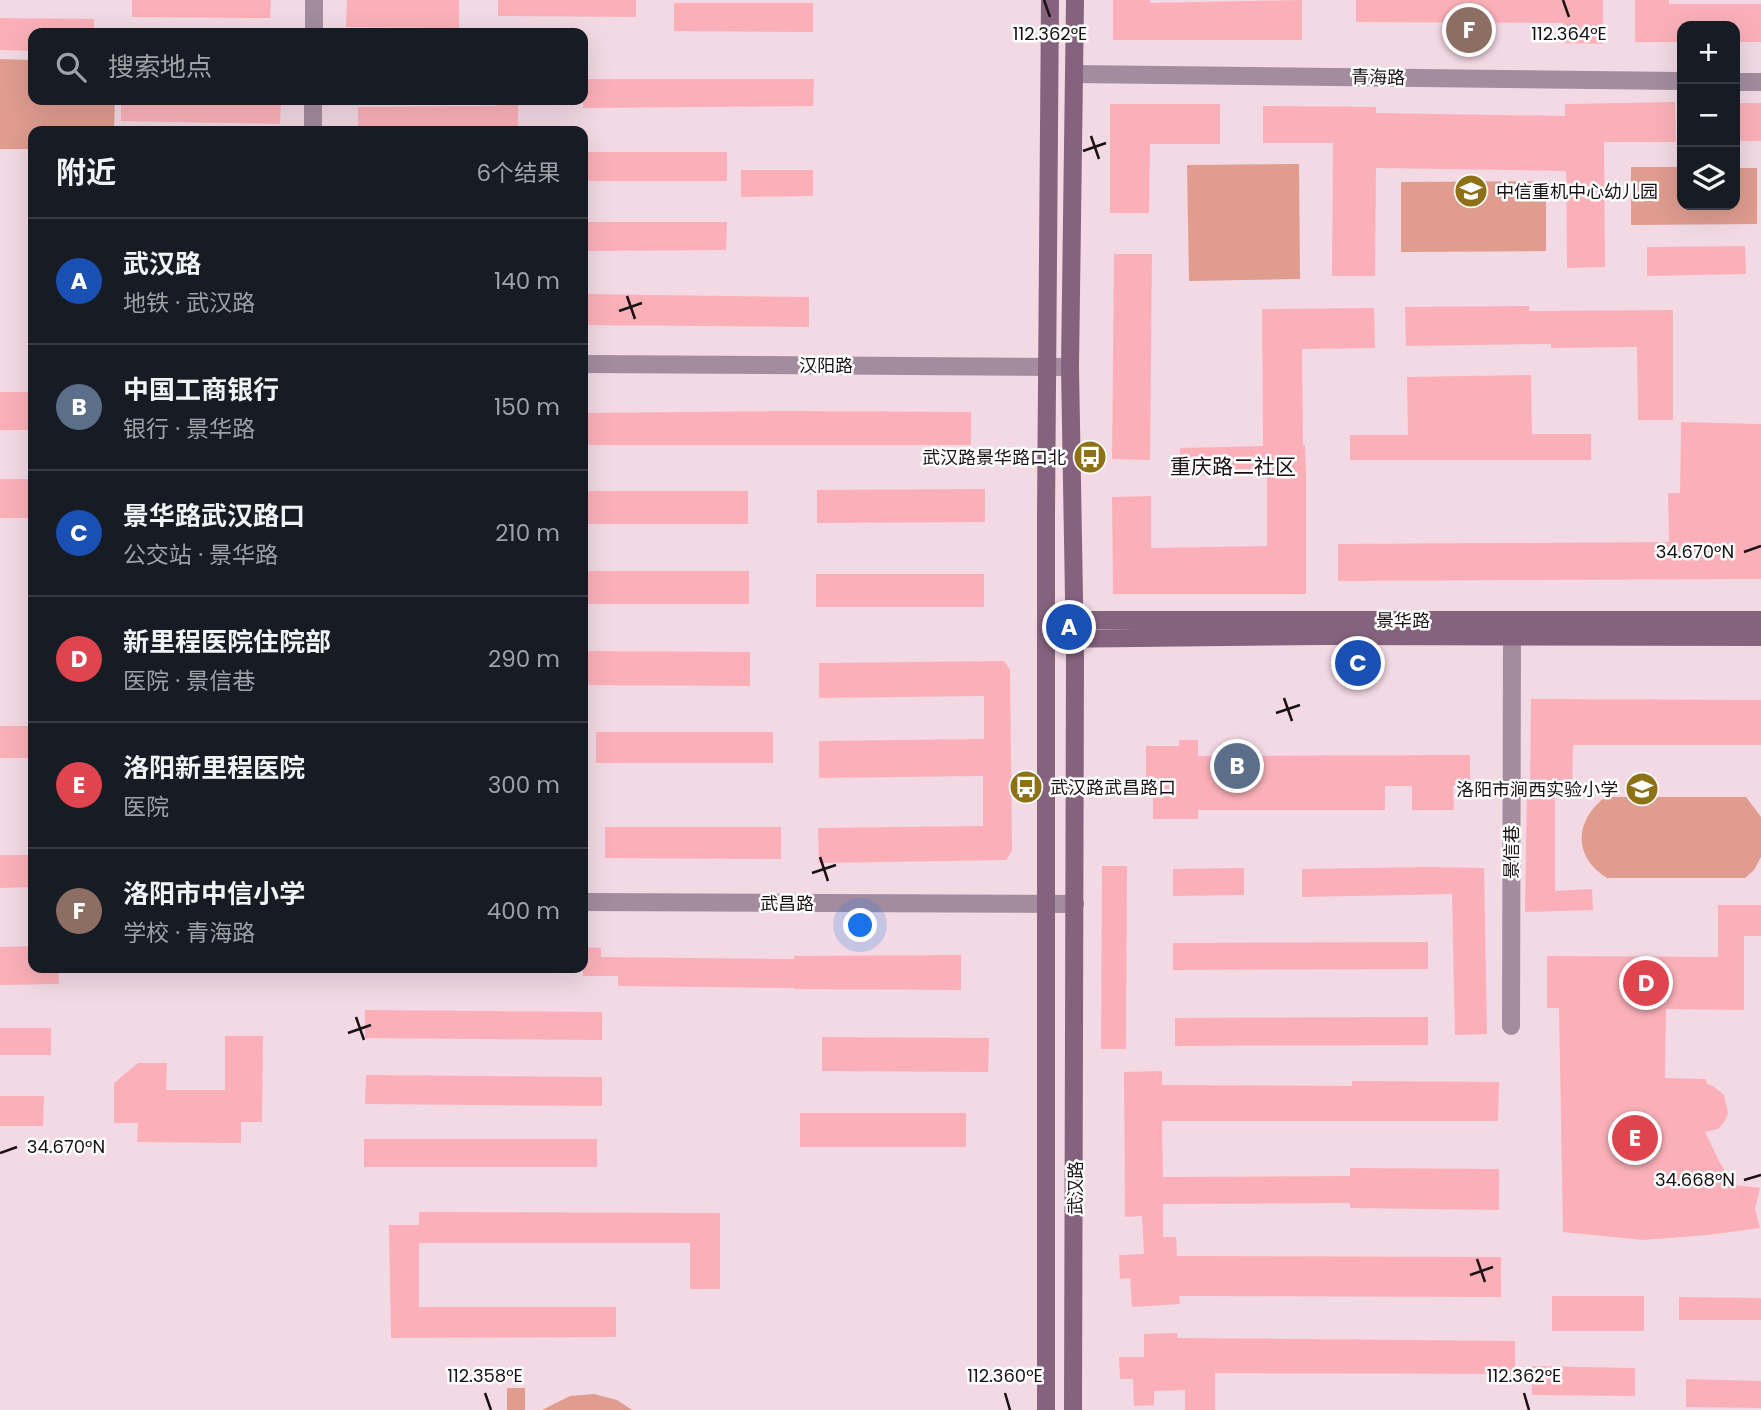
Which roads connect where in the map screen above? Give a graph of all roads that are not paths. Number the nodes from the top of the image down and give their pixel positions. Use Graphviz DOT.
graph roads {
  1 [pos="314,0"];
  2 [pos="1051,0"];
  3 [pos="1074,0"];
  4 [pos="314,28"];
  5 [pos="1074,74"];
  6 [pos="1677,81"];
  7 [pos="1740,82"];
  8 [pos="1761,82"];
  9 [pos="313,105"];
  10 [pos="313,126"];
  11 [pos="588,364"];
  12 [pos="1047,367"];
  13 [pos="1070,367"];
  14 [pos="1046,620"];
  15 [pos="1074,620"];
  16 [pos="1761,620"];
  17 [pos="1512,636"];
  18 [pos="1761,637"];
  19 [pos="1074,638"];
  20 [pos="1046,639"];
  21 [pos="588,902"];
  22 [pos="1046,904"];
  23 [pos="1075,904"];
  24 [pos="1511,1026"];
  25 [pos="1046,1410"];
  26 [pos="1073,1410"];
  1 -- 4 [label="street"];
  2 -- 12 [label="main road, 武汉路"];
  3 -- 5 [label="main road, 武汉路"];
  5 -- 6 [label="street, 青海路"];
  5 -- 13 [label="main road, 武汉路"];
  7 -- 8 [label="street"];
  9 -- 10 [label="street"];
  11 -- 12 [label="street, 汉阳路"];
  12 -- 13 [label="street, 汉阳路"];
  12 -- 14 [label="main road, 武汉路"];
  13 -- 15 [label="main road, 武汉路"];
  14 -- 15 [label="main road, 景华路"];
  14 -- 20 [label="main road, 武汉路"];
  15 -- 16 [label="main road, 景华路"];
  15 -- 19 [label="main road, 武汉路"];
  17 -- 18 [label="main road, 景华路"];
  17 -- 19 [label="main road, 景华路"];
  17 -- 24 [label="street, 景信巷"];
  19 -- 20 [label="main road, 景华路"];
  19 -- 23 [label="main road, 武汉路"];
  20 -- 22 [label="main road, 武汉路"];
  21 -- 22 [label="street, 武昌路"];
  22 -- 23 [label="street, 武昌路"];
  22 -- 25 [label="main road, 武汉路"];
  23 -- 26 [label="main road, 武汉路"];
}
